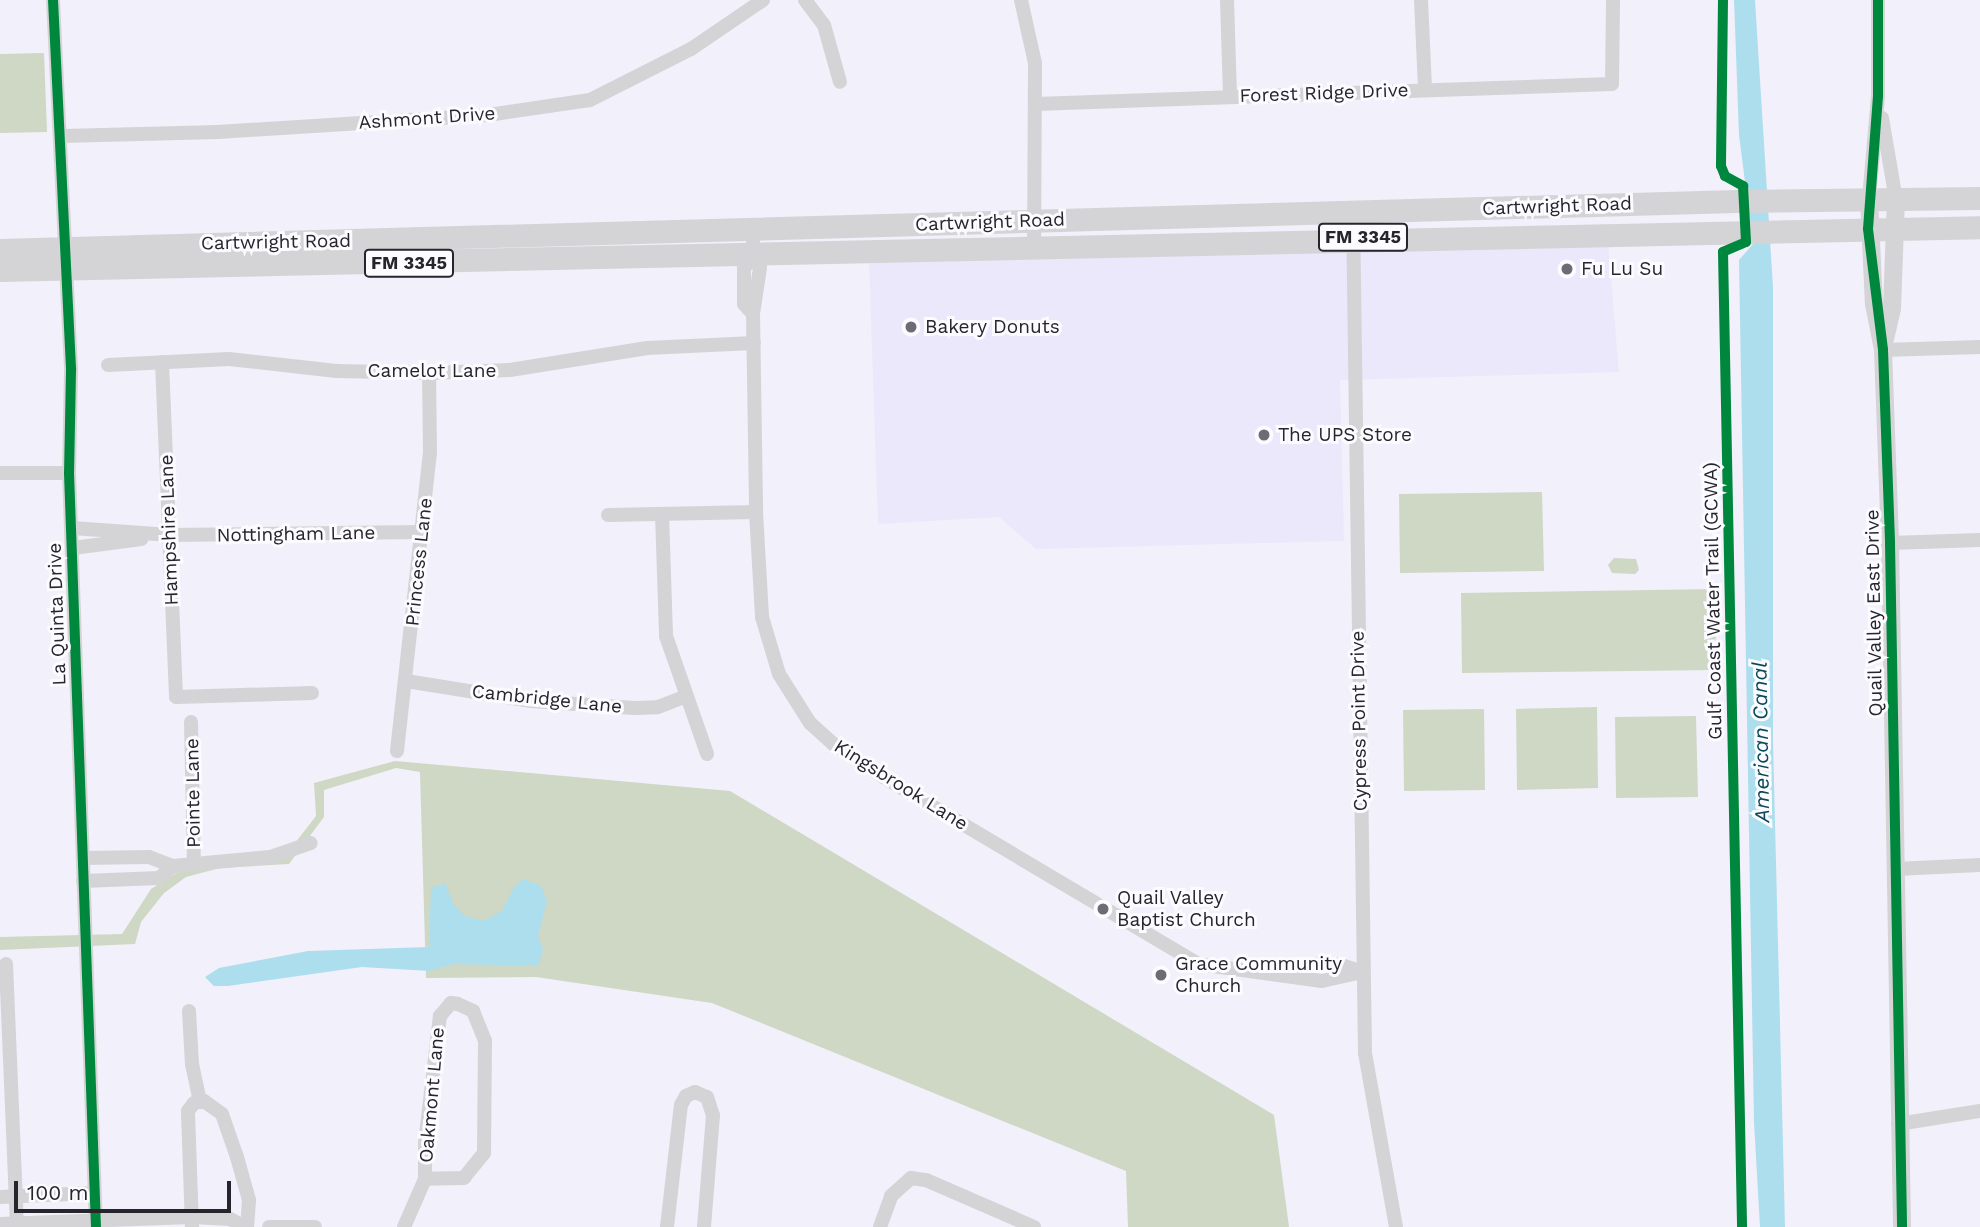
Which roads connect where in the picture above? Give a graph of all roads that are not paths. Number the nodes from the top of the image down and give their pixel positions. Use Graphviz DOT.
graph roads {
  1 [pos="53,0"];
  2 [pos="763,0"];
  3 [pos="805,0"];
  4 [pos="1021,0"];
  5 [pos="1227,0"];
  6 [pos="1421,0"];
  7 [pos="1613,0"];
  8 [pos="1878,0"];
  9 [pos="840,82"];
  10 [pos="1425,89"];
  11 [pos="1878,96"];
  12 [pos="1230,97"];
  13 [pos="1036,104"];
  14 [pos="63,136"];
  15 [pos="1980,198"];
  16 [pos="1869,199"];
  17 [pos="1896,200"];
  18 [pos="1353,213"];
  19 [pos="1033,219"];
  20 [pos="1980,227"];
  21 [pos="1895,228"];
  22 [pos="1868,229"];
  23 [pos="753,231"];
  24 [pos="1353,237"];
  25 [pos="1034,245"];
  26 [pos="0,250"];
  27 [pos="753,257"];
  28 [pos="64,258"];
  29 [pos="0,270"];
  30 [pos="754,343"];
  31 [pos="1980,347"];
  32 [pos="1883,350"];
  33 [pos="162,362"];
  34 [pos="108,365"];
  35 [pos="429,373"];
  36 [pos="69,472"];
  37 [pos="0,473"];
  38 [pos="755,512"];
  39 [pos="663,514"];
  40 [pos="608,515"];
  41 [pos="72,528"];
  42 [pos="421,532"];
  43 [pos="170,535"];
  44 [pos="1980,540"];
  45 [pos="1890,542"];
  46 [pos="73,548"];
  47 [pos="406,681"];
  48 [pos="312,693"];
  49 [pos="686,696"];
  50 [pos="191,722"];
  51 [pos="397,751"];
  52 [pos="707,754"];
  53 [pos="311,843"];
  54 [pos="83,858"];
  55 [pos="194,864"];
  56 [pos="1980,865"];
  57 [pos="173,866"];
  58 [pos="1896,869"];
  59 [pos="83,881"];
  60 [pos="6,964"];
  61 [pos="1362,972"];
  62 [pos="189,1011"];
  63 [pos="4,1017"];
  64 [pos="202,1101"];
  65 [pos="1980,1111"];
  66 [pos="1898,1124"];
  67 [pos="425,1179"];
  68 [pos="94,1193"];
  69 [pos="15,1196"];
  70 [pos="0,1197"];
  71 [pos="192,1222"];
  72 [pos="0,1224"];
  73 [pos="96,1224"];
  74 [pos="17,1225"];
  75 [pos="246,1227"];
  76 [pos="269,1227"];
  77 [pos="315,1227"];
  78 [pos="404,1227"];
  79 [pos="667,1227"];
  80 [pos="704,1227"];
  81 [pos="880,1227"];
  82 [pos="1034,1227"];
  83 [pos="1396,1227"];
  84 [pos="1902,1227"];
  1 -- 14 [label="street, La Quinta Drive"];
  2 -- 14 [label="street, Ashmont Drive"];
  3 -- 9 [label="street"];
  4 -- 13 [label="street"];
  5 -- 12 [label="street"];
  6 -- 10 [label="street"];
  7 -- 10 [label="street, Forest Ridge Drive"];
  8 -- 11 [label="street, Quail Valley East Drive"];
  10 -- 12 [label="street, Forest Ridge Drive"];
  11 -- 16 [label="street, Quail Valley East Drive"];
  11 -- 17 [label="street, Quail Valley East Drive"];
  12 -- 13 [label="street, Forest Ridge Drive"];
  13 -- 19 [label="street"];
  14 -- 28 [label="street, La Quinta Drive"];
  15 -- 17 [label="main road, Cartwright Road / FM 3345"];
  16 -- 17 [label="main road, Cartwright Road / FM 3345"];
  16 -- 18 [label="main road, Cartwright Road / FM 3345"];
  16 -- 22 [label="street, Quail Valley East Drive"];
  17 -- 21 [label="street, Quail Valley East Drive"];
  18 -- 19 [label="main road, Cartwright Road / FM 3345"];
  18 -- 24 [label="street, Cypress Point Drive"];
  19 -- 23 [label="main road, Cartwright Road / FM 3345"];
  19 -- 25 [label="street"];
  20 -- 21 [label="main road, Cartwright Road / FM 3345"];
  21 -- 22 [label="main road, Cartwright Road / FM 3345"];
  21 -- 32 [label="street, Quail Valley East Drive"];
  22 -- 24 [label="main road, Cartwright Road / FM 3345"];
  22 -- 32 [label="street, Quail Valley East Drive"];
  23 -- 27 [label="street, Kingsbrook Lane"];
  23 -- 28 [label="main road, Cartwright Road / FM 3345"];
  24 -- 25 [label="main road, Cartwright Road / FM 3345"];
  24 -- 61 [label="street, Cypress Point Drive"];
  25 -- 27 [label="main road, Cartwright Road / FM 3345"];
  26 -- 28 [label="main road, Cartwright Road / FM 3345"];
  27 -- 28 [label="main road, Cartwright Road / FM 3345"];
  27 -- 30 [label="street, Kingsbrook Lane"];
  28 -- 29 [label="main road, Cartwright Road / FM 3345"];
  28 -- 36 [label="street, La Quinta Drive"];
  30 -- 35 [label="street, Camelot Lane"];
  30 -- 38 [label="street, Kingsbrook Lane"];
  31 -- 32 [label="street"];
  32 -- 45 [label="street, Quail Valley East Drive"];
  33 -- 34 [label="street, Camelot Lane"];
  33 -- 35 [label="street, Camelot Lane"];
  33 -- 43 [label="street, Hampshire Lane"];
  35 -- 42 [label="street, Princess Lane"];
  36 -- 37 [label="street"];
  36 -- 41 [label="street, La Quinta Drive"];
  38 -- 39 [label="street"];
  38 -- 61 [label="street, Kingsbrook Lane"];
  39 -- 40 [label="street"];
  39 -- 49 [label="street"];
  41 -- 43 [label="street, Nottingham Lane"];
  41 -- 46 [label="street, La Quinta Drive"];
  42 -- 43 [label="street, Nottingham Lane"];
  42 -- 47 [label="street, Princess Lane"];
  43 -- 46 [label="street, Nottingham Lane"];
  43 -- 48 [label="street, Hampshire Lane"];
  44 -- 45 [label="street"];
  45 -- 58 [label="street, Quail Valley East Drive"];
  46 -- 54 [label="street, La Quinta Drive"];
  47 -- 49 [label="street, Cambridge Lane"];
  47 -- 51 [label="street, Princess Lane"];
  49 -- 52 [label="street"];
  50 -- 55 [label="street, Pointe Lane"];
  53 -- 55 [label="street"];
  54 -- 57 [label="street"];
  54 -- 59 [label="street, La Quinta Drive"];
  55 -- 57 [label="street"];
  56 -- 58 [label="street"];
  57 -- 59 [label="street"];
  58 -- 66 [label="street, Quail Valley East Drive"];
  59 -- 68 [label="street, La Quinta Drive"];
  60 -- 63 [label="street"];
  61 -- 83 [label="street, Cypress Point Drive"];
  62 -- 64 [label="street"];
  63 -- 69 [label="street"];
  64 -- 71 [label="street"];
  64 -- 75 [label="street"];
  65 -- 66 [label="street"];
  66 -- 84 [label="street, Quail Valley East Drive"];
  67 -- 67 [label="street, Oakmont Lane"];
  67 -- 78 [label="street, Oakmont Lane"];
  68 -- 69 [label="street"];
  68 -- 73 [label="street, La Quinta Drive"];
  69 -- 70 [label="street"];
  69 -- 74 [label="street"];
  71 -- 73 [label="street"];
  71 -- 75 [label="street"];
  72 -- 74 [label="street"];
  73 -- 74 [label="street"];
  76 -- 77 [label="street"];
  79 -- 80 [label="street"];
  81 -- 82 [label="street"];
}
